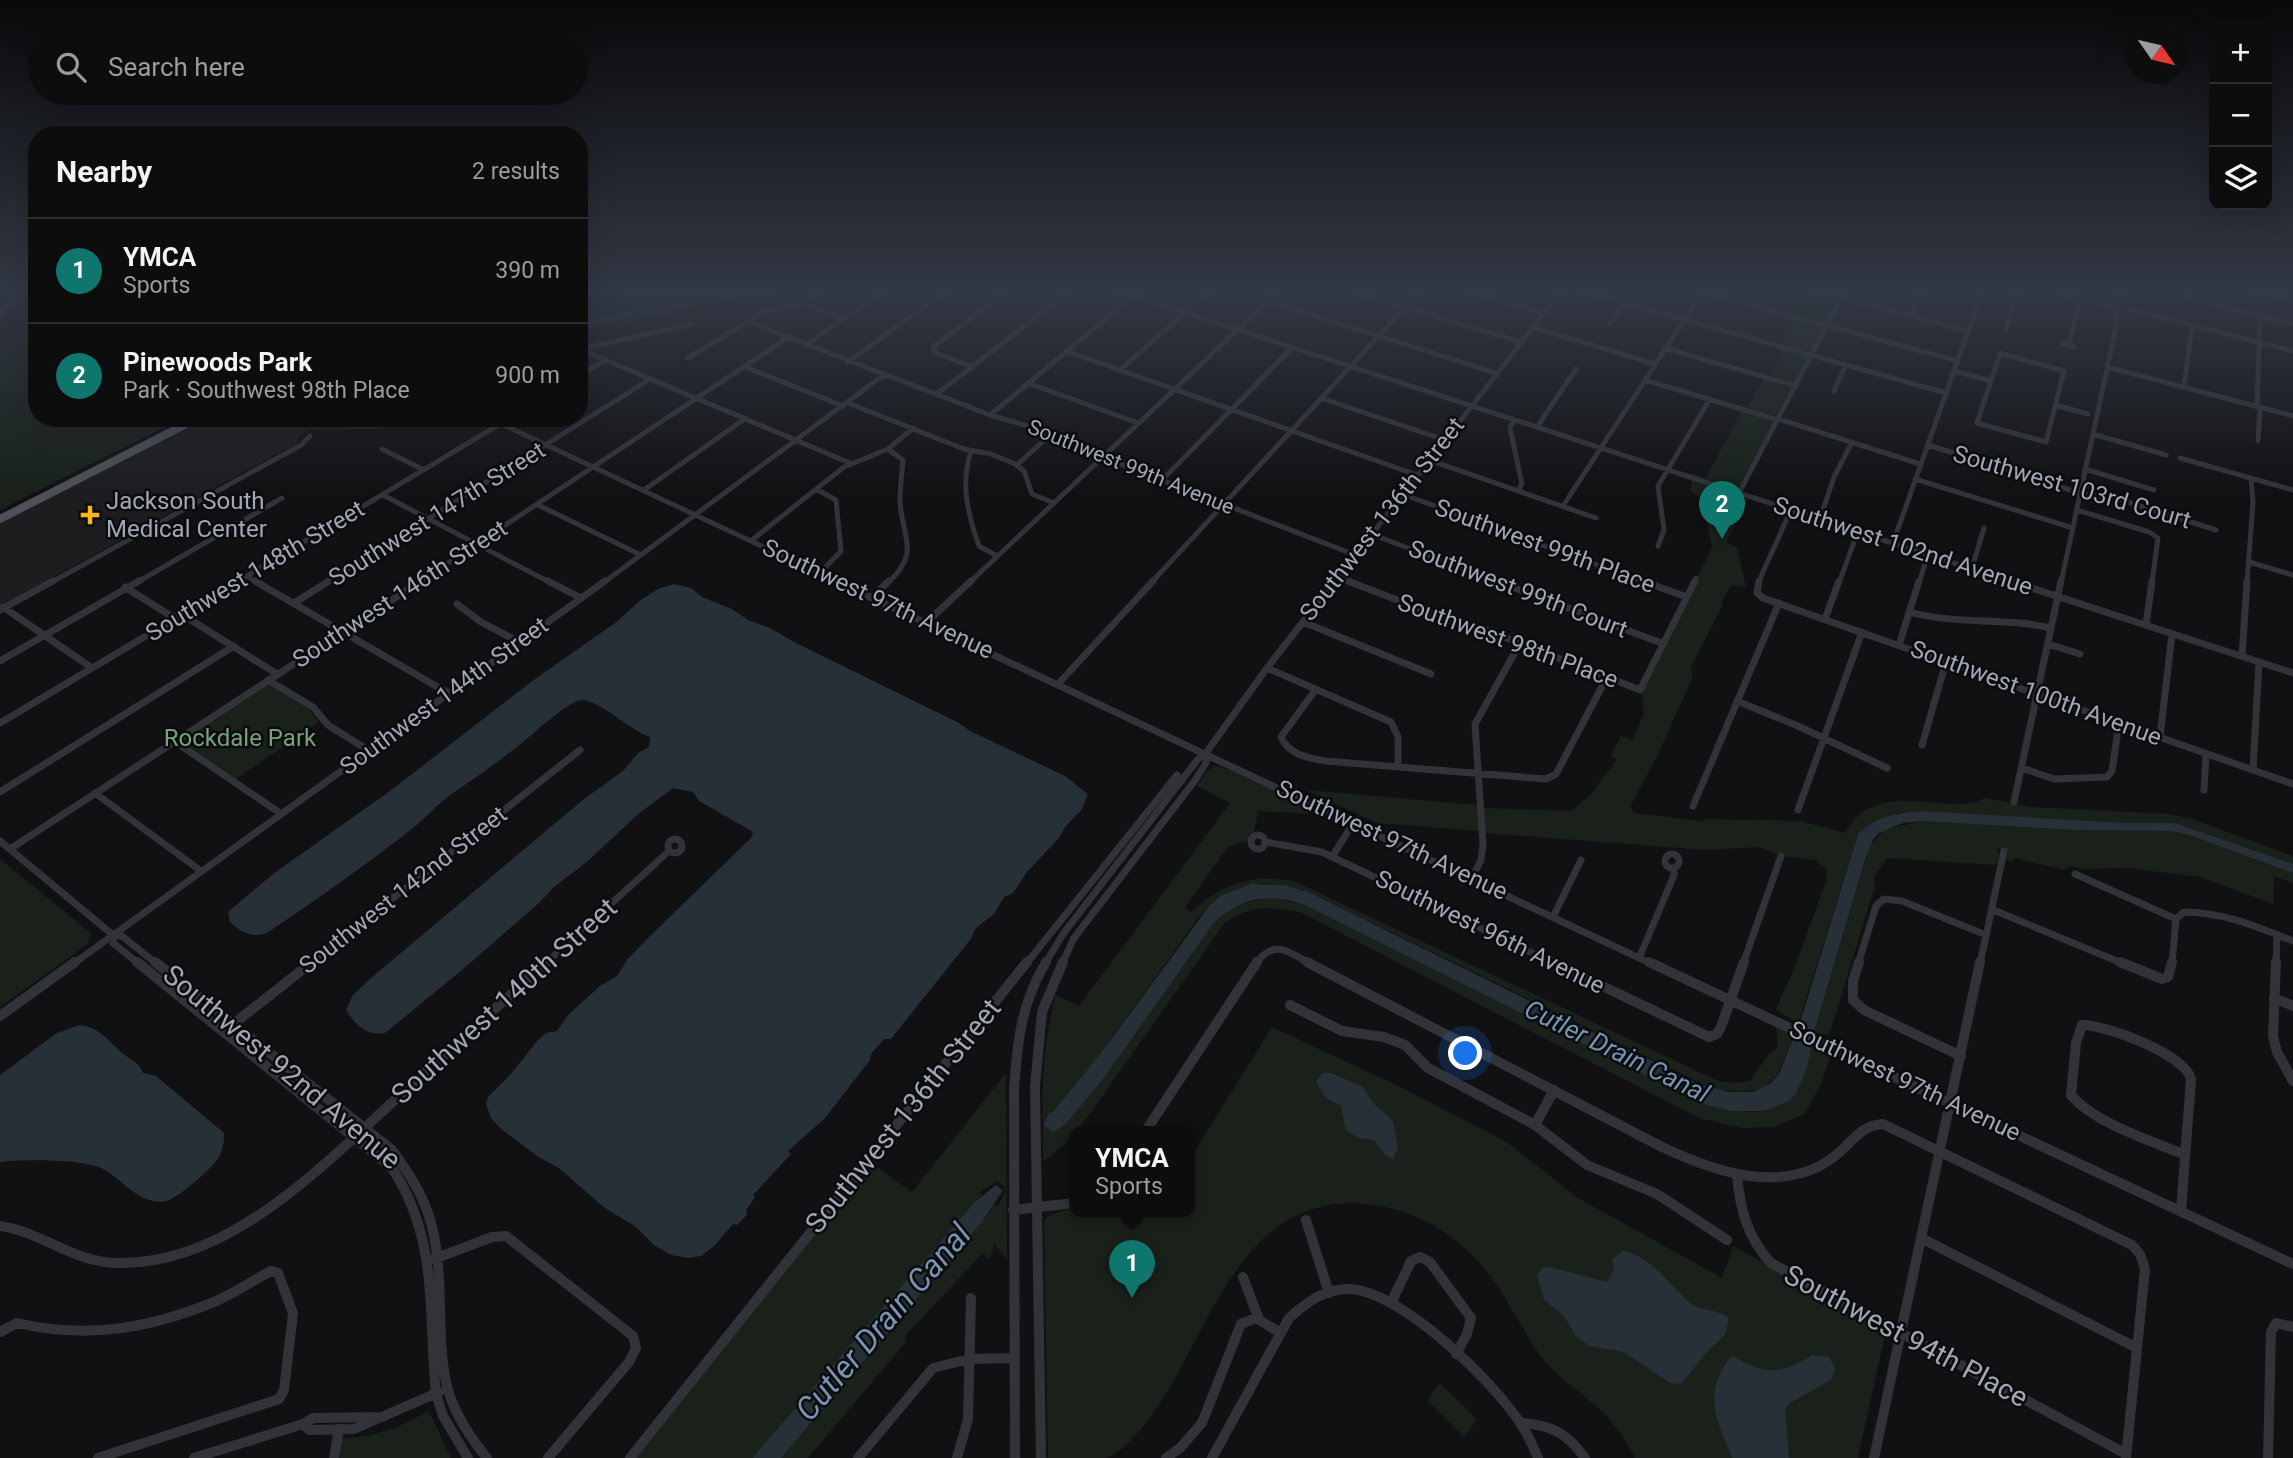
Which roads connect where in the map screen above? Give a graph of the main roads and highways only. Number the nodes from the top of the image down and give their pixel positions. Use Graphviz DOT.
graph roads {
  1 [pos="170,427"];
  2 [pos="180,427"];
  3 [pos="0,514"];
  4 [pos="0,519"];
  1 -- 3 [label="main road"];
  2 -- 4 [label="main road"];
}
